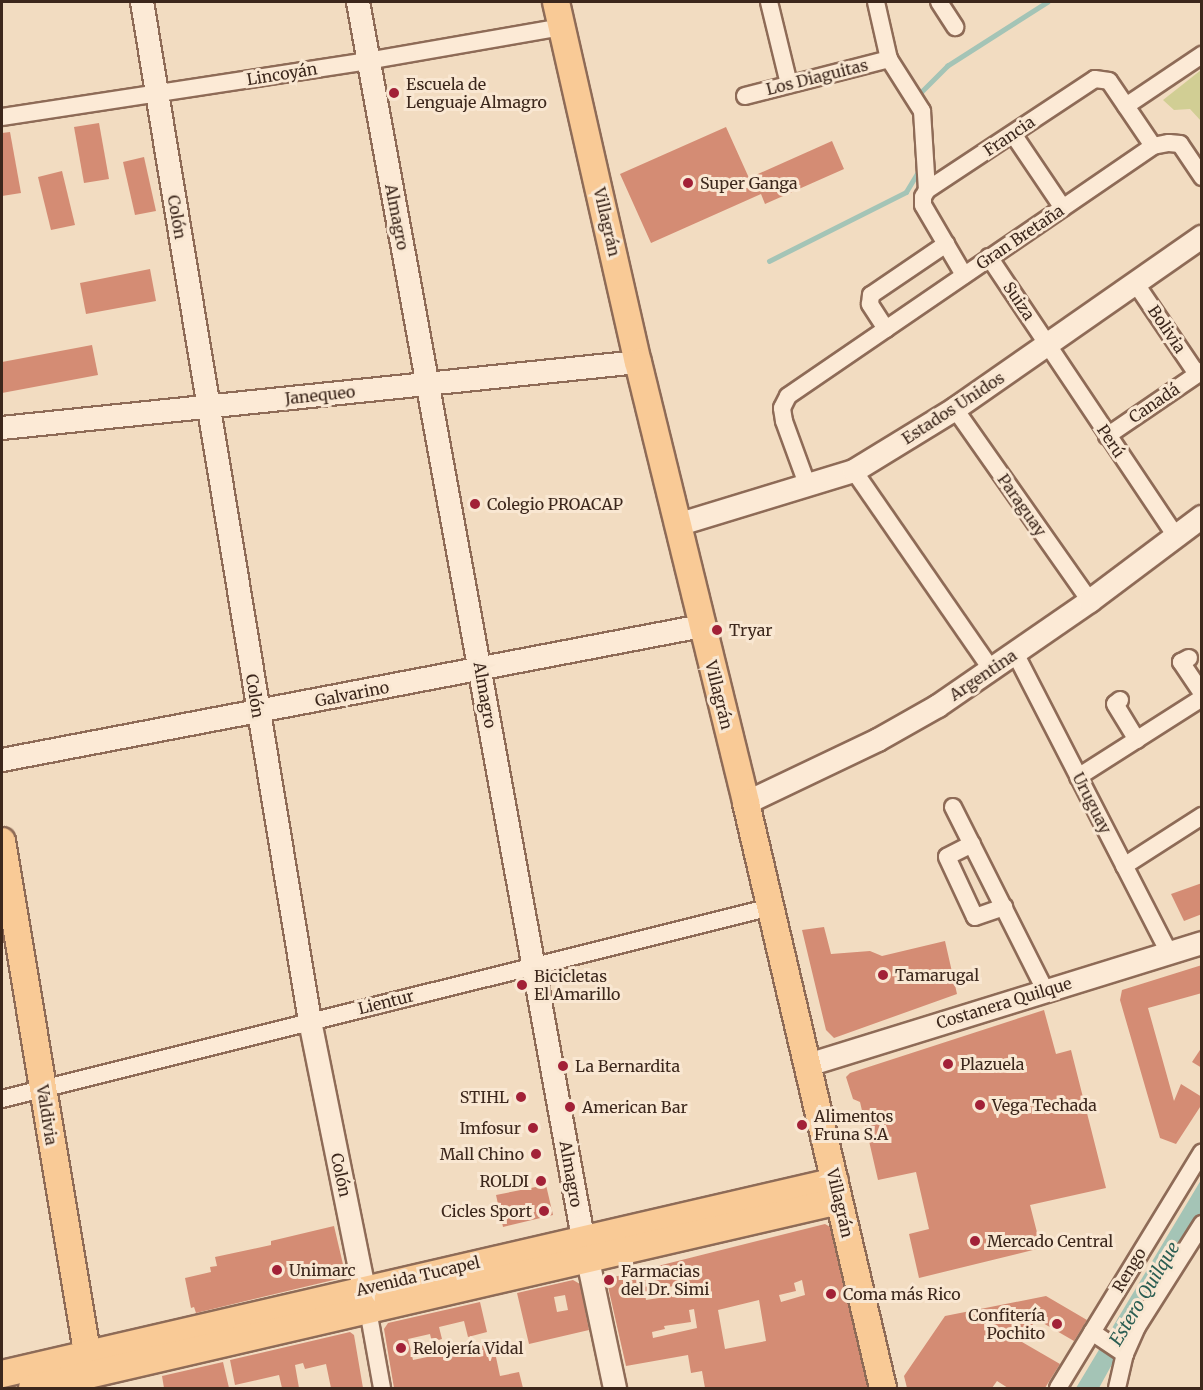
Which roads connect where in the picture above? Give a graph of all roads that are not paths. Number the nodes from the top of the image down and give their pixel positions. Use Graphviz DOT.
graph roads {
  1 [pos="142,2"];
  2 [pos="357,2"];
  3 [pos="556,2"];
  4 [pos="769,2"];
  5 [pos="876,2"];
  6 [pos="939,2"];
  7 [pos="562,27"];
  8 [pos="955,27"];
  9 [pos="1202,55"];
  10 [pos="889,59"];
  11 [pos="367,61"];
  12 [pos="789,84"];
  13 [pos="156,93"];
  14 [pos="745,96"];
  15 [pos="1126,105"];
  16 [pos="2,117"];
  17 [pos="1012,134"];
  18 [pos="1154,146"];
  19 [pos="1202,177"];
  20 [pos="927,190"];
  21 [pos="1063,208"];
  22 [pos="1202,237"];
  23 [pos="946,244"];
  24 [pos="989,257"];
  25 [pos="964,275"];
  26 [pos="1136,284"];
  27 [pos="886,328"];
  28 [pos="1049,345"];
  29 [pos="638,362"];
  30 [pos="1199,372"];
  31 [pos="428,384"];
  32 [pos="209,406"];
  33 [pos="955,409"];
  34 [pos="2,428"];
  35 [pos="1107,436"];
  36 [pos="854,471"];
  37 [pos="807,484"];
  38 [pos="1202,517"];
  39 [pos="677,525"];
  40 [pos="1176,536"];
  41 [pos="1090,601"];
  42 [pos="702,626"];
  43 [pos="1015,653"];
  44 [pos="1189,658"];
  45 [pos="992,669"];
  46 [pos="480,670"];
  47 [pos="1120,700"];
  48 [pos="1199,703"];
  49 [pos="257,712"];
  50 [pos="1137,740"];
  51 [pos="2,760"];
  52 [pos="1078,777"];
  53 [pos="746,803"];
  54 [pos="953,807"];
  55 [pos="1202,816"];
  56 [pos="2,841"];
  57 [pos="972,844"];
  58 [pos="1124,866"];
  59 [pos="771,907"];
  60 [pos="1004,907"];
  61 [pos="1202,943"];
  62 [pos="1169,953"];
  63 [pos="533,967"];
  64 [pos="1045,990"];
  65 [pos="310,1021"];
  66 [pos="808,1065"];
  67 [pos="43,1089"];
  68 [pos="2,1099"];
  69 [pos="1202,1152"];
  70 [pos="837,1191"];
  71 [pos="1202,1224"];
  72 [pos="585,1248"];
  73 [pos="366,1300"];
  74 [pos="1096,1335"];
  75 [pos="1123,1353"];
  76 [pos="90,1372"];
  77 [pos="2,1374"];
  78 [pos="32,1389"];
  79 [pos="382,1389"];
  80 [pos="615,1389"];
  81 [pos="883,1389"];
  82 [pos="1058,1389"];
  83 [pos="1117,1389"];
  1 -- 13 [label="street, Colón"];
  2 -- 11 [label="street, Almagro"];
  3 -- 7 [label="main road, Villagrán"];
  4 -- 12 [label="street"];
  5 -- 10 [label="street"];
  6 -- 8 [label="street"];
  7 -- 11 [label="street, Lincoyán"];
  7 -- 29 [label="main road, Villagrán"];
  9 -- 15 [label="street"];
  10 -- 12 [label="street, Los Diaguitas"];
  10 -- 20 [label="street"];
  11 -- 13 [label="street, Lincoyán"];
  11 -- 31 [label="street, Almagro"];
  12 -- 14 [label="street, Los Diaguitas"];
  13 -- 16 [label="street, Lincoyán"];
  13 -- 32 [label="street, Colón"];
  15 -- 17 [label="street, Francia"];
  15 -- 18 [label="street, Francia"];
  17 -- 20 [label="street, Francia"];
  17 -- 21 [label="street"];
  18 -- 19 [label="street"];
  18 -- 21 [label="street, Gran Bretaña"];
  20 -- 23 [label="street"];
  21 -- 24 [label="street, Gran Bretaña"];
  22 -- 26 [label="street, Estados Unidos"];
  23 -- 25 [label="street"];
  23 -- 27 [label="street"];
  24 -- 25 [label="street, Gran Bretaña"];
  24 -- 28 [label="street, Suiza"];
  25 -- 27 [label="street, Gran Bretaña"];
  26 -- 28 [label="street, Estados Unidos"];
  26 -- 30 [label="street, Bolivia"];
  27 -- 37 [label="street, Gran Bretaña"];
  28 -- 33 [label="street, Estados Unidos"];
  28 -- 35 [label="street, Perú"];
  29 -- 31 [label="street, Janequeo"];
  29 -- 39 [label="main road, Villagrán"];
  30 -- 35 [label="street, Canadá"];
  31 -- 32 [label="street, Janequeo"];
  31 -- 46 [label="street, Almagro"];
  32 -- 34 [label="street, Janequeo"];
  32 -- 49 [label="street, Colón"];
  33 -- 36 [label="street, Estados Unidos"];
  33 -- 41 [label="street, Paraguay"];
  35 -- 40 [label="street, Perú"];
  36 -- 37 [label="street, Estados Unidos"];
  36 -- 45 [label="street"];
  37 -- 39 [label="street, Estados Unidos"];
  38 -- 40 [label="street, Argentina"];
  39 -- 42 [label="main road, Villagrán"];
  40 -- 41 [label="street, Argentina"];
  41 -- 43 [label="street, Argentina"];
  42 -- 46 [label="street, Galvarino"];
  42 -- 53 [label="main road, Villagrán"];
  43 -- 45 [label="street, Argentina"];
  43 -- 52 [label="street, Uruguay"];
  44 -- 48 [label="street"];
  45 -- 53 [label="street, Argentina"];
  46 -- 49 [label="street, Galvarino"];
  46 -- 63 [label="street, Almagro"];
  47 -- 50 [label="street"];
  48 -- 50 [label="street"];
  49 -- 51 [label="street, Galvarino"];
  49 -- 65 [label="street, Colón"];
  50 -- 52 [label="street"];
  52 -- 58 [label="street, Uruguay"];
  53 -- 59 [label="main road, Villagrán"];
  54 -- 57 [label="street"];
  55 -- 58 [label="street"];
  56 -- 67 [label="main road, Valdivia"];
  57 -- 60 [label="street"];
  57 -- 60 [label="street"];
  58 -- 62 [label="street, Uruguay"];
  59 -- 63 [label="street, Lientur"];
  59 -- 66 [label="main road, Villagrán"];
  60 -- 64 [label="street"];
  61 -- 62 [label="street, Costanera Quilque"];
  62 -- 64 [label="street, Costanera Quilque"];
  63 -- 65 [label="street, Lientur"];
  63 -- 72 [label="street, Almagro"];
  64 -- 66 [label="street, Costanera Quilque"];
  65 -- 67 [label="street, Lientur"];
  65 -- 73 [label="street, Colón"];
  66 -- 70 [label="main road, Villagrán"];
  67 -- 68 [label="street, Lientur"];
  67 -- 76 [label="main road, Valdivia"];
  69 -- 74 [label="street, Rengo"];
  70 -- 72 [label="main road, Avenida Tucapel"];
  70 -- 81 [label="main road, Villagrán"];
  71 -- 75 [label="street"];
  72 -- 73 [label="main road, Avenida Tucapel"];
  72 -- 80 [label="street, Almagro"];
  73 -- 76 [label="main road, Avenida Tucapel"];
  73 -- 79 [label="street, Colón"];
  74 -- 75 [label="street"];
  74 -- 82 [label="street, Rengo"];
  75 -- 83 [label="street"];
  76 -- 77 [label="main road, Avenida Tucapel"];
  76 -- 78 [label="main road, Avenida Tucapel"];
}
